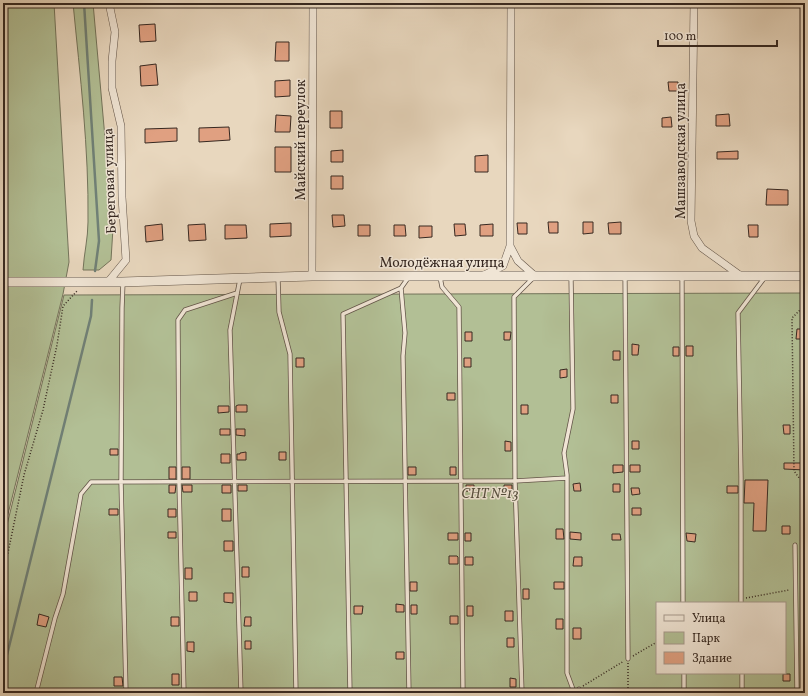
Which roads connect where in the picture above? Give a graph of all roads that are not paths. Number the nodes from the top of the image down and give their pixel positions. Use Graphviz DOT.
graph roads {
  1 [pos="109,3"];
  2 [pos="313,3"];
  3 [pos="511,3"];
  4 [pos="694,3"];
  5 [pos="510,246"];
  6 [pos="312,276"];
  7 [pos="409,276"];
  8 [pos="440,276"];
  9 [pos="482,276"];
  10 [pos="535,276"];
  11 [pos="571,276"];
  12 [pos="625,276"];
  13 [pos="682,276"];
  14 [pos="741,276"];
  15 [pos="766,276"];
  16 [pos="801,276"];
  17 [pos="278,277"];
  18 [pos="240,278"];
  19 [pos="3,282"];
  20 [pos="108,282"];
  21 [pos="123,282"];
  22 [pos="400,288"];
  23 [pos="237,293"];
  24 [pos="567,478"];
  25 [pos="405,480"];
  26 [pos="461,480"];
  27 [pos="121,481"];
  28 [pos="179,481"];
  29 [pos="235,481"];
  30 [pos="292,481"];
  31 [pos="346,481"];
  32 [pos="515,481"];
  33 [pos="794,545"];
  34 [pos="741,601"];
  35 [pos="683,602"];
  36 [pos="628,659"];
  37 [pos="684,674"];
  38 [pos="742,674"];
  39 [pos="577,691"];
  40 [pos="36,693"];
  41 [pos="126,693"];
  42 [pos="184,693"];
  43 [pos="240,693"];
  44 [pos="296,693"];
  45 [pos="350,693"];
  46 [pos="409,693"];
  47 [pos="464,693"];
  48 [pos="522,693"];
  49 [pos="684,693"];
  50 [pos="742,693"];
  51 [pos="797,693"];
  1 -- 20 [label="street, Береговая улица"];
  2 -- 6 [label="street, Майский переулок"];
  3 -- 5 [label="street"];
  4 -- 14 [label="street, Машзаводская улица"];
  5 -- 9 [label="street"];
  5 -- 10 [label="street"];
  6 -- 7 [label="street, Молодёжная улица"];
  6 -- 17 [label="street, Молодёжная улица"];
  7 -- 8 [label="street, Молодёжная улица"];
  7 -- 22 [label="lane"];
  8 -- 9 [label="street, Молодёжная улица"];
  8 -- 26 [label="lane"];
  9 -- 10 [label="street, Молодёжная улица"];
  10 -- 11 [label="street, Молодёжная улица"];
  10 -- 32 [label="lane"];
  11 -- 12 [label="street, Молодёжная улица"];
  11 -- 24 [label="lane"];
  12 -- 13 [label="street, Молодёжная улица"];
  12 -- 36 [label="lane"];
  13 -- 14 [label="street, Молодёжная улица"];
  13 -- 35 [label="lane"];
  14 -- 15 [label="street, Молодёжная улица"];
  15 -- 16 [label="street, Молодёжная улица"];
  15 -- 34 [label="lane"];
  17 -- 18 [label="street, Молодёжная улица"];
  17 -- 30 [label="lane"];
  18 -- 21 [label="street, Молодёжная улица"];
  18 -- 23 [label="lane"];
  19 -- 20 [label="street, Молодёжная улица"];
  20 -- 21 [label="street, Молодёжная улица"];
  21 -- 27 [label="lane"];
  22 -- 25 [label="lane"];
  22 -- 31 [label="lane"];
  23 -- 28 [label="lane"];
  23 -- 29 [label="lane"];
  24 -- 32 [label="lane"];
  24 -- 39 [label="lane"];
  25 -- 26 [label="lane"];
  25 -- 31 [label="lane"];
  25 -- 46 [label="lane"];
  26 -- 32 [label="lane"];
  26 -- 47 [label="lane"];
  27 -- 28 [label="lane"];
  27 -- 40 [label="lane"];
  27 -- 41 [label="lane"];
  28 -- 29 [label="lane"];
  28 -- 42 [label="lane"];
  29 -- 30 [label="lane"];
  29 -- 43 [label="lane"];
  30 -- 31 [label="lane"];
  30 -- 44 [label="lane"];
  31 -- 45 [label="lane"];
  32 -- 48 [label="lane"];
  33 -- 51 [label="lane"];
  37 -- 49 [label="lane"];
  38 -- 50 [label="lane"];
}
